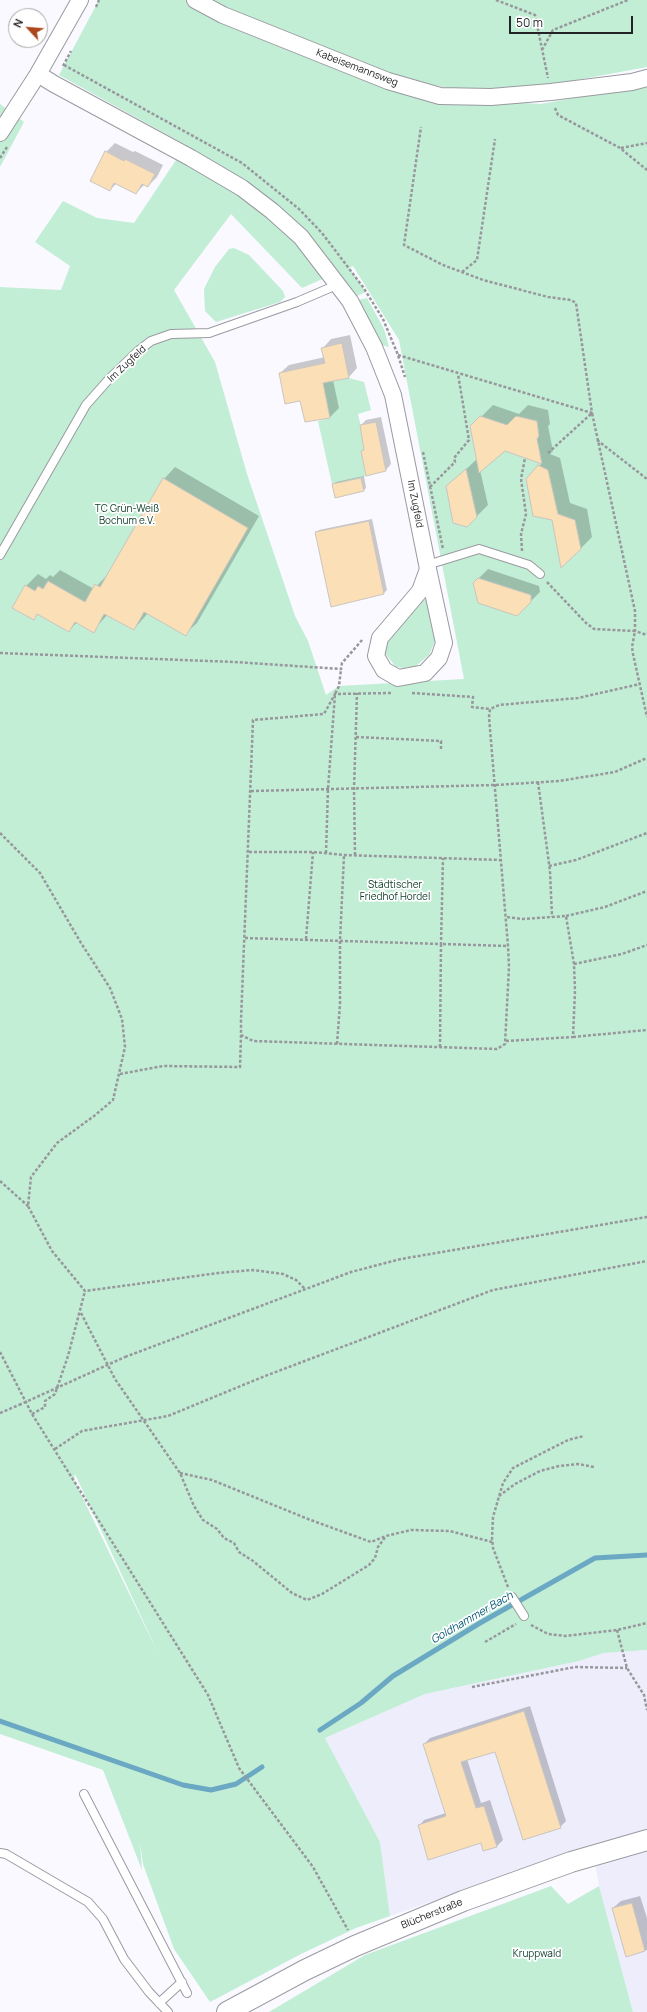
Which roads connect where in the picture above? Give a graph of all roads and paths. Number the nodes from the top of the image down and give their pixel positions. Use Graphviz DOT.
graph roads {
  1 [pos="80,0"];
  2 [pos="195,0"];
  3 [pos="496,0"];
  4 [pos="628,0"];
  5 [pos="542,50"];
  6 [pos="38,74"];
  7 [pos="647,78"];
  8 [pos="551,92"];
  9 [pos="421,127"];
  10 [pos="0,133"];
  11 [pos="495,139"];
  12 [pos="647,143"];
  13 [pos="620,148"];
  14 [pos="647,170"];
  15 [pos="462,272"];
  16 [pos="339,284"];
  17 [pos="374,347"];
  18 [pos="458,374"];
  19 [pos="592,413"];
  20 [pos="597,440"];
  21 [pos="548,453"];
  22 [pos="524,458"];
  23 [pos="647,479"];
  24 [pos="430,487"];
  25 [pos="0,555"];
  26 [pos="523,563"];
  27 [pos="427,567"];
  28 [pos="540,574"];
  29 [pos="635,631"];
  30 [pos="367,634"];
  31 [pos="647,635"];
  32 [pos="0,652"];
  33 [pos="341,669"];
  34 [pos="640,684"];
  35 [pos="395,693"];
  36 [pos="410,693"];
  37 [pos="335,694"];
  38 [pos="358,694"];
  39 [pos="490,709"];
  40 [pos="647,716"];
  41 [pos="356,737"];
  42 [pos="441,750"];
  43 [pos="647,758"];
  44 [pos="538,782"];
  45 [pos="496,785"];
  46 [pos="328,789"];
  47 [pos="354,789"];
  48 [pos="251,791"];
  49 [pos="0,833"];
  50 [pos="647,833"];
  51 [pos="249,852"];
  52 [pos="313,852"];
  53 [pos="326,853"];
  54 [pos="344,855"];
  55 [pos="355,855"];
  56 [pos="443,858"];
  57 [pos="502,860"];
  58 [pos="549,866"];
  59 [pos="647,891"];
  60 [pos="566,916"];
  61 [pos="506,917"];
  62 [pos="552,917"];
  63 [pos="245,938"];
  64 [pos="306,939"];
  65 [pos="340,941"];
  66 [pos="441,944"];
  67 [pos="647,945"];
  68 [pos="508,946"];
  69 [pos="574,964"];
  70 [pos="647,1030"];
  71 [pos="241,1035"];
  72 [pos="573,1037"];
  73 [pos="506,1041"];
  74 [pos="337,1044"];
  75 [pos="440,1047"];
  76 [pos="120,1074"];
  77 [pos="0,1181"];
  78 [pos="28,1206"];
  79 [pos="647,1218"];
  80 [pos="647,1261"];
  81 [pos="305,1289"];
  82 [pos="85,1291"];
  83 [pos="81,1313"];
  84 [pos="0,1352"];
  85 [pos="0,1358"];
  86 [pos="4,1359"];
  87 [pos="0,1413"];
  88 [pos="32,1414"];
  89 [pos="146,1422"];
  90 [pos="584,1436"];
  91 [pos="55,1449"];
  92 [pos="594,1468"];
  93 [pos="180,1473"];
  94 [pos="499,1496"];
  95 [pos="386,1536"];
  96 [pos="492,1542"];
  97 [pos="509,1597"];
  98 [pos="470,1618"];
  99 [pos="522,1618"];
  100 [pos="647,1623"];
  101 [pos="617,1630"];
  102 [pos="484,1642"];
  103 [pos="627,1668"];
  104 [pos="472,1687"];
  105 [pos="647,1710"];
  106 [pos="84,1794"];
  107 [pos="647,1840"];
  108 [pos="0,1853"];
  109 [pos="347,1928"];
  110 [pos="182,1982"];
  111 [pos="187,1993"];
  112 [pos="159,2003"];
  113 [pos="168,2012"];
  114 [pos="227,2012"];
  1 -- 6 [label="street"];
  2 -- 8 [label="street, Kabeisemannsweg"];
  3 -- 5 [label="path"];
  4 -- 5 [label="path"];
  5 -- 8 [label="path"];
  6 -- 10 [label="street"];
  6 -- 16 [label="street, Im Zugfeld"];
  7 -- 8 [label="street, Kabeisemannsweg"];
  8 -- 13 [label="path"];
  9 -- 15 [label="path"];
  11 -- 15 [label="path"];
  12 -- 13 [label="path"];
  13 -- 14 [label="path"];
  15 -- 19 [label="path"];
  16 -- 17 [label="street, Im Zugfeld"];
  16 -- 25 [label="lane, Im Zugfeld"];
  17 -- 18 [label="path"];
  17 -- 27 [label="street, Im Zugfeld"];
  18 -- 19 [label="path"];
  18 -- 24 [label="path"];
  19 -- 20 [label="path"];
  19 -- 21 [label="path"];
  20 -- 23 [label="path"];
  20 -- 29 [label="path"];
  22 -- 26 [label="path"];
  26 -- 27 [label="lane"];
  26 -- 28 [label="lane"];
  27 -- 27 [label="street, Im Zugfeld"];
  28 -- 29 [label="path"];
  29 -- 31 [label="path"];
  29 -- 34 [label="path"];
  30 -- 33 [label="path"];
  32 -- 33 [label="path"];
  33 -- 37 [label="path"];
  34 -- 39 [label="path"];
  34 -- 40 [label="path"];
  35 -- 38 [label="path"];
  36 -- 39 [label="path"];
  37 -- 38 [label="path"];
  37 -- 46 [label="path"];
  37 -- 48 [label="path"];
  38 -- 41 [label="path"];
  39 -- 45 [label="path"];
  41 -- 42 [label="path"];
  41 -- 47 [label="path"];
  43 -- 44 [label="path"];
  44 -- 45 [label="path"];
  44 -- 58 [label="path"];
  45 -- 47 [label="path"];
  45 -- 57 [label="path"];
  46 -- 47 [label="path"];
  46 -- 48 [label="path"];
  46 -- 53 [label="path"];
  47 -- 55 [label="path"];
  48 -- 51 [label="path"];
  49 -- 76 [label="path"];
  50 -- 58 [label="path"];
  51 -- 52 [label="path"];
  51 -- 63 [label="path"];
  52 -- 53 [label="path"];
  52 -- 64 [label="path"];
  53 -- 54 [label="path"];
  54 -- 55 [label="path"];
  54 -- 65 [label="path"];
  55 -- 56 [label="path"];
  56 -- 57 [label="path"];
  56 -- 66 [label="path"];
  57 -- 61 [label="path"];
  58 -- 62 [label="path"];
  59 -- 60 [label="path"];
  60 -- 62 [label="path"];
  60 -- 69 [label="path"];
  61 -- 62 [label="path"];
  61 -- 68 [label="path"];
  63 -- 64 [label="path"];
  63 -- 71 [label="path"];
  64 -- 65 [label="path"];
  65 -- 66 [label="path"];
  65 -- 74 [label="path"];
  66 -- 68 [label="path"];
  66 -- 75 [label="path"];
  67 -- 69 [label="path"];
  68 -- 73 [label="path"];
  69 -- 72 [label="path"];
  70 -- 72 [label="path"];
  71 -- 74 [label="path"];
  71 -- 76 [label="path"];
  72 -- 73 [label="path"];
  73 -- 75 [label="path"];
  74 -- 75 [label="path"];
  76 -- 78 [label="path"];
  77 -- 78 [label="path"];
  78 -- 82 [label="path"];
  79 -- 81 [label="path"];
  80 -- 89 [label="path"];
  81 -- 82 [label="path"];
  81 -- 87 [label="path, bridge"];
  82 -- 83 [label="path"];
  83 -- 88 [label="path"];
  83 -- 89 [label="path"];
  84 -- 86 [label="path"];
  85 -- 86 [label="path"];
  86 -- 88 [label="path"];
  88 -- 91 [label="path"];
  89 -- 91 [label="path"];
  89 -- 93 [label="path"];
  90 -- 94 [label="path"];
  91 -- 109 [label="path"];
  92 -- 94 [label="path"];
  93 -- 95 [label="path"];
  93 -- 95 [label="path"];
  94 -- 96 [label="path"];
  95 -- 96 [label="path"];
  96 -- 97 [label="path"];
  97 -- 98 [label="path"];
  97 -- 99 [label="lane"];
  99 -- 101 [label="path"];
  99 -- 102 [label="path"];
  100 -- 101 [label="path"];
  101 -- 103 [label="path"];
  103 -- 104 [label="path"];
  103 -- 105 [label="path"];
  106 -- 110 [label="lane"];
  107 -- 114 [label="street, Blücherstraße"];
  108 -- 112 [label="lane"];
  110 -- 111 [label="lane"];
  110 -- 112 [label="lane"];
  112 -- 113 [label="lane"];
}
